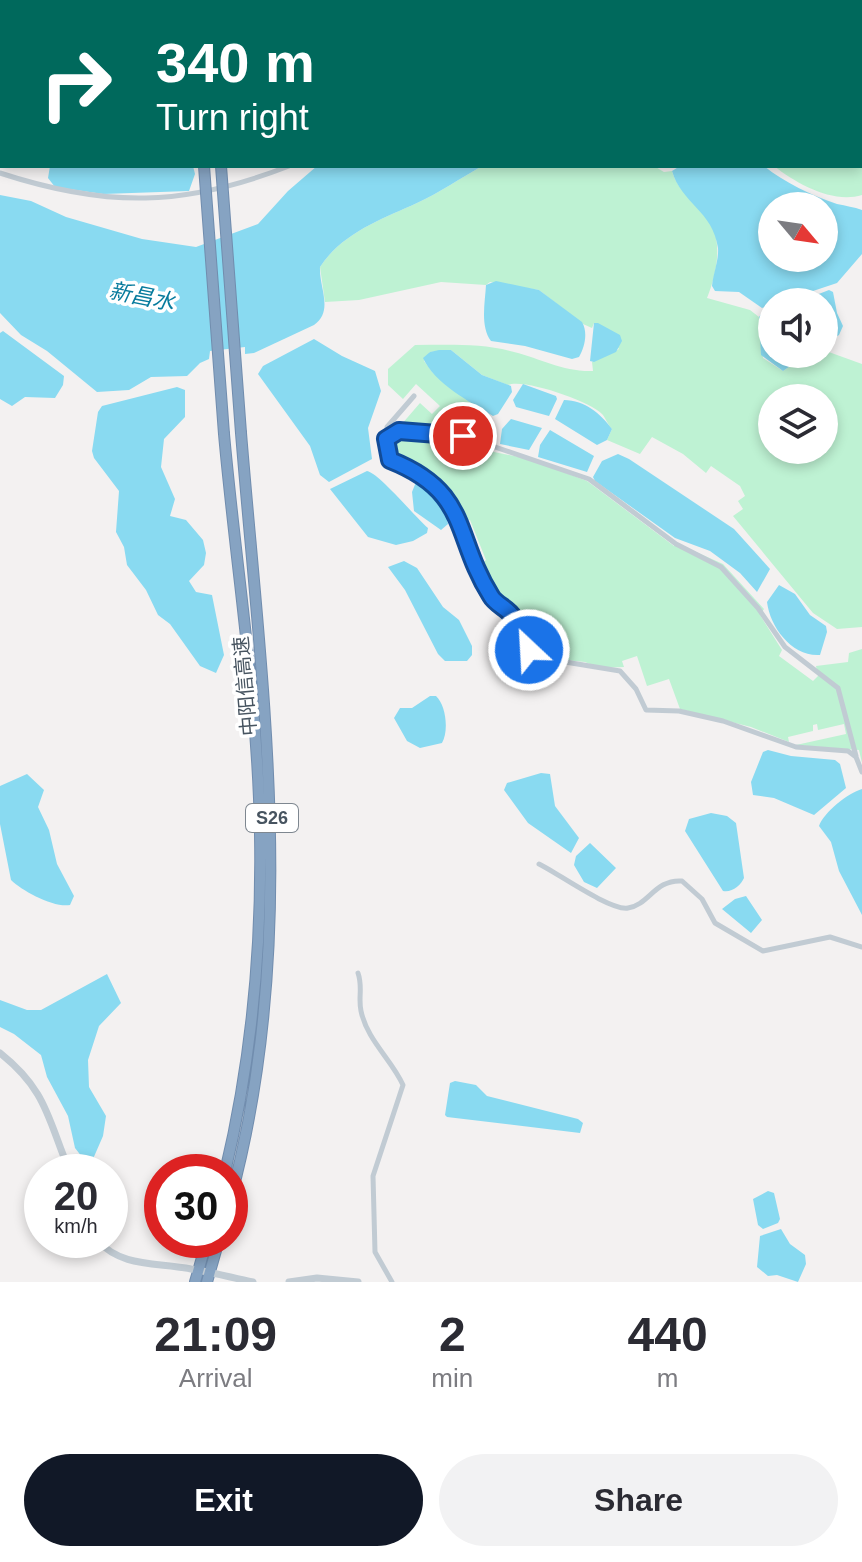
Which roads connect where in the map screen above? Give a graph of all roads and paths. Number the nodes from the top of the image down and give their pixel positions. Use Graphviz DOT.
graph roads {
  1 [pos="204,168"];
  2 [pos="221,168"];
  3 [pos="283,168"];
  4 [pos="0,173"];
  5 [pos="414,396"];
  6 [pos="386,439"];
  7 [pos="856,757"];
  8 [pos="862,772"];
  9 [pos="539,864"];
  10 [pos="862,947"];
  11 [pos="358,973"];
  12 [pos="0,1053"];
  13 [pos="63,1154"];
  14 [pos="228,1154"];
  15 [pos="241,1154"];
  16 [pos="121,1258"];
  17 [pos="202,1258"];
  18 [pos="198,1270"];
  19 [pos="209,1277"];
  20 [pos="195,1282"];
  21 [pos="253,1282"];
  22 [pos="289,1282"];
  23 [pos="358,1282"];
  24 [pos="392,1282"];
  1 -- 14 [label="highway, 中阳信高速 / S26, bridge"];
  2 -- 15 [label="highway, 中阳信高速 / S26, bridge"];
  3 -- 4 [label="street"];
  5 -- 6 [label="street"];
  6 -- 7 [label="street"];
  6 -- 7 [label="street"];
  7 -- 8 [label="street"];
  9 -- 10 [label="street"];
  11 -- 24 [label="street"];
  12 -- 13 [label="street"];
  16 -- 18 [label="street"];
  17 -- 18 [label="highway"];
  18 -- 19 [label="street"];
  18 -- 20 [label="highway"];
  19 -- 21 [label="street"];
  22 -- 23 [label="street"];
}
